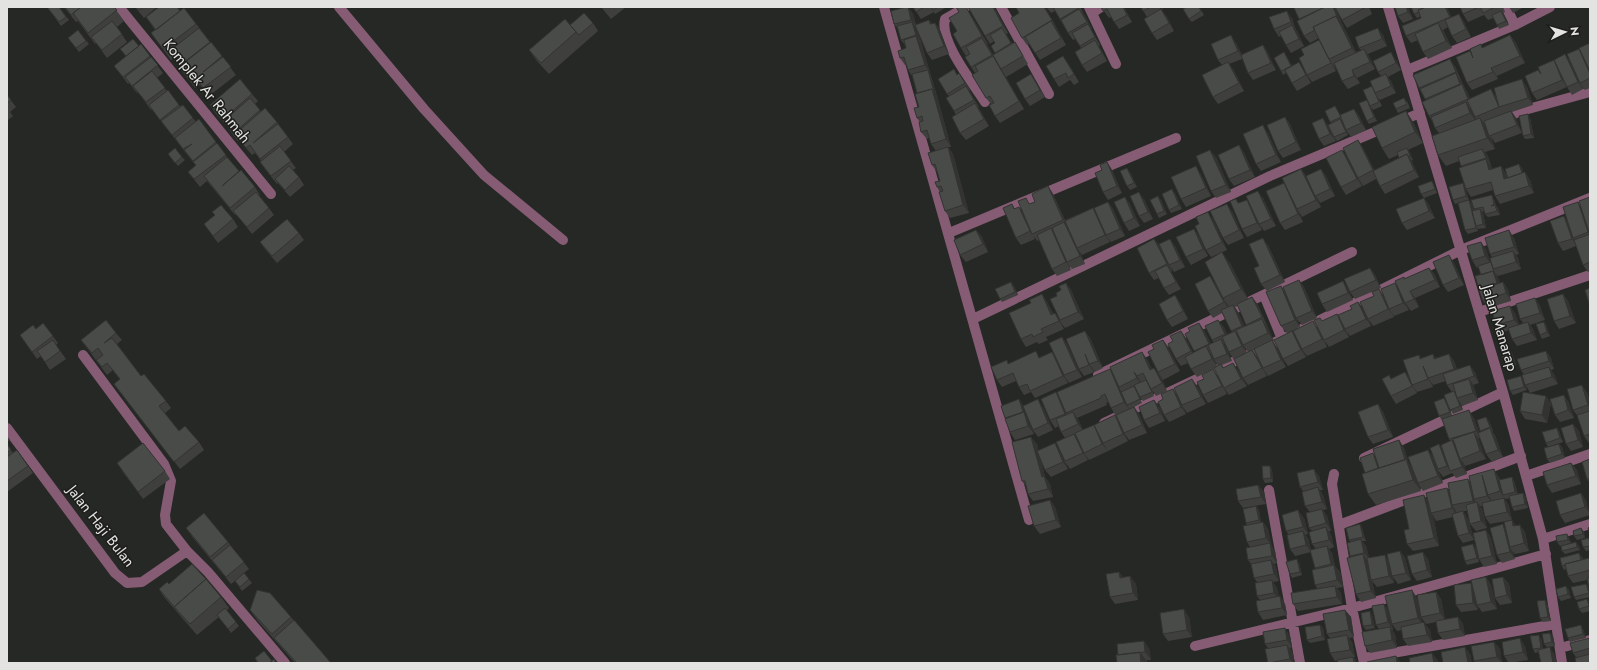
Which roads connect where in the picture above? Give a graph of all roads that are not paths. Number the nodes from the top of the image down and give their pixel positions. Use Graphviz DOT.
graph roads {
  1 [pos="119,7"];
  2 [pos="339,7"];
  3 [pos="884,7"];
  4 [pos="966,7"];
  5 [pos="1001,7"];
  6 [pos="1102,7"];
  7 [pos="1388,7"];
  8 [pos="1506,7"];
  9 [pos="1550,7"];
  10 [pos="1090,10"];
  11 [pos="1515,25"];
  12 [pos="1116,64"];
  13 [pos="1407,70"];
  14 [pos="1590,92"];
  15 [pos="1049,94"];
  16 [pos="985,102"];
  17 [pos="1420,113"];
  18 [pos="1493,122"];
  19 [pos="1176,138"];
  20 [pos="271,194"];
  21 [pos="1590,198"];
  22 [pos="949,233"];
  23 [pos="563,240"];
  24 [pos="1461,250"];
  25 [pos="1352,252"];
  26 [pos="1590,275"];
  27 [pos="1264,295"];
  28 [pos="1479,312"];
  29 [pos="973,319"];
  30 [pos="1282,339"];
  31 [pos="83,355"];
  32 [pos="1089,379"];
  33 [pos="1503,392"];
  34 [pos="1095,427"];
  35 [pos="7,428"];
  36 [pos="1590,454"];
  37 [pos="1521,456"];
  38 [pos="1364,458"];
  39 [pos="1334,474"];
  40 [pos="1526,476"];
  41 [pos="1269,490"];
  42 [pos="1029,520"];
  43 [pos="1590,524"];
  44 [pos="1339,525"];
  45 [pos="1544,539"];
  46 [pos="187,551"];
  47 [pos="1546,554"];
  48 [pos="1352,608"];
  49 [pos="1291,621"];
  50 [pos="1556,624"];
  51 [pos="1590,640"];
  52 [pos="1195,646"];
  53 [pos="1560,648"];
  54 [pos="1364,660"];
  55 [pos="285,663"];
  56 [pos="1300,663"];
  57 [pos="1562,663"];
  1 -- 20 [label="street, Komplek Ar Rahmah"];
  2 -- 23 [label="street"];
  3 -- 22 [label="street"];
  4 -- 16 [label="street"];
  5 -- 15 [label="street"];
  6 -- 10 [label="street"];
  7 -- 13 [label="street, Jalan Manarap"];
  8 -- 11 [label="street"];
  9 -- 11 [label="street"];
  10 -- 12 [label="street"];
  11 -- 13 [label="street"];
  13 -- 17 [label="street, Jalan Manarap"];
  14 -- 18 [label="street"];
  17 -- 24 [label="street, Jalan Manarap"];
  17 -- 29 [label="street"];
  19 -- 22 [label="street"];
  21 -- 24 [label="street"];
  22 -- 29 [label="street"];
  24 -- 28 [label="street, Jalan Manarap"];
  24 -- 30 [label="street"];
  25 -- 27 [label="street"];
  26 -- 28 [label="street"];
  27 -- 30 [label="street"];
  27 -- 32 [label="street"];
  28 -- 33 [label="street, Jalan Manarap"];
  29 -- 42 [label="street"];
  30 -- 34 [label="street"];
  31 -- 46 [label="street"];
  33 -- 37 [label="street, Jalan Manarap"];
  33 -- 38 [label="street"];
  35 -- 46 [label="street, Jalan Haji Bulan"];
  36 -- 40 [label="street"];
  37 -- 40 [label="street, Jalan Manarap"];
  37 -- 44 [label="street"];
  39 -- 44 [label="street"];
  40 -- 45 [label="street, Jalan Manarap"];
  41 -- 49 [label="street"];
  43 -- 45 [label="street"];
  44 -- 48 [label="street"];
  45 -- 47 [label="street, Jalan Manarap"];
  46 -- 55 [label="street"];
  47 -- 48 [label="street"];
  47 -- 50 [label="street, Jalan Manarap"];
  48 -- 49 [label="street"];
  48 -- 54 [label="street"];
  49 -- 52 [label="street"];
  49 -- 56 [label="street"];
  50 -- 53 [label="street, Jalan Manarap"];
  50 -- 54 [label="street"];
  51 -- 53 [label="street"];
  53 -- 57 [label="street, Jalan Manarap"];
}
